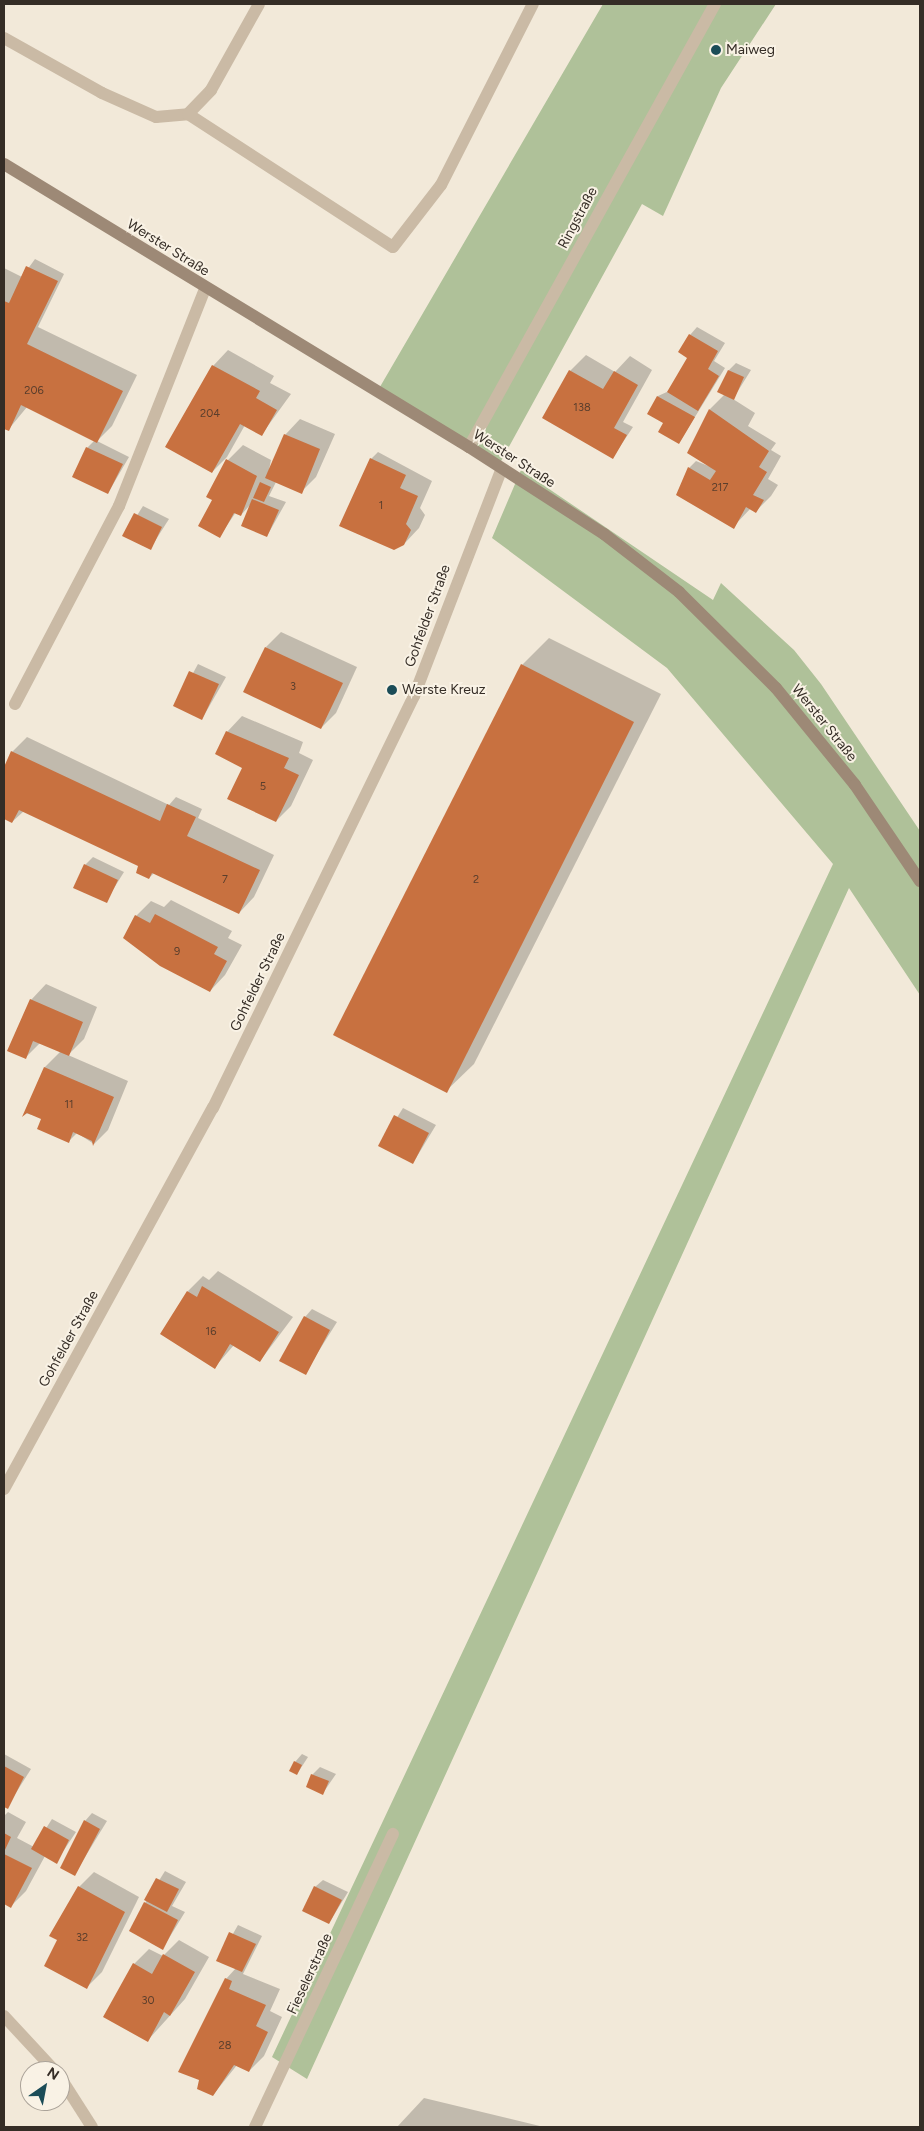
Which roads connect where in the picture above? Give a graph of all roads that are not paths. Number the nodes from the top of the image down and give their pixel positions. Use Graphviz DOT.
graph roads {
  1 [pos="259,4"];
  2 [pos="533,4"];
  3 [pos="715,4"];
  4 [pos="4,38"];
  5 [pos="188,114"];
  6 [pos="4,164"];
  7 [pos="205,289"];
  8 [pos="469,447"];
  9 [pos="501,471"];
  10 [pos="15,704"];
  11 [pos="920,881"];
  12 [pos="4,1489"];
  13 [pos="393,1834"];
  14 [pos="4,2016"];
  15 [pos="46,2061"];
  16 [pos="70,2093"];
  17 [pos="92,2127"];
  18 [pos="255,2127"];
  1 -- 5 [label="street"];
  2 -- 5 [label="street"];
  3 -- 8 [label="street, Ringstraße"];
  4 -- 5 [label="street"];
  6 -- 7 [label="main road, Werster Straße"];
  7 -- 8 [label="main road, Werster Straße"];
  7 -- 10 [label="street"];
  8 -- 9 [label="main road, Werster Straße"];
  9 -- 11 [label="main road, Werster Straße"];
  9 -- 12 [label="street, Gohfelder Straße"];
  13 -- 18 [label="street, Fieselerstraße"];
  14 -- 15 [label="street"];
  16 -- 17 [label="street"];
}
